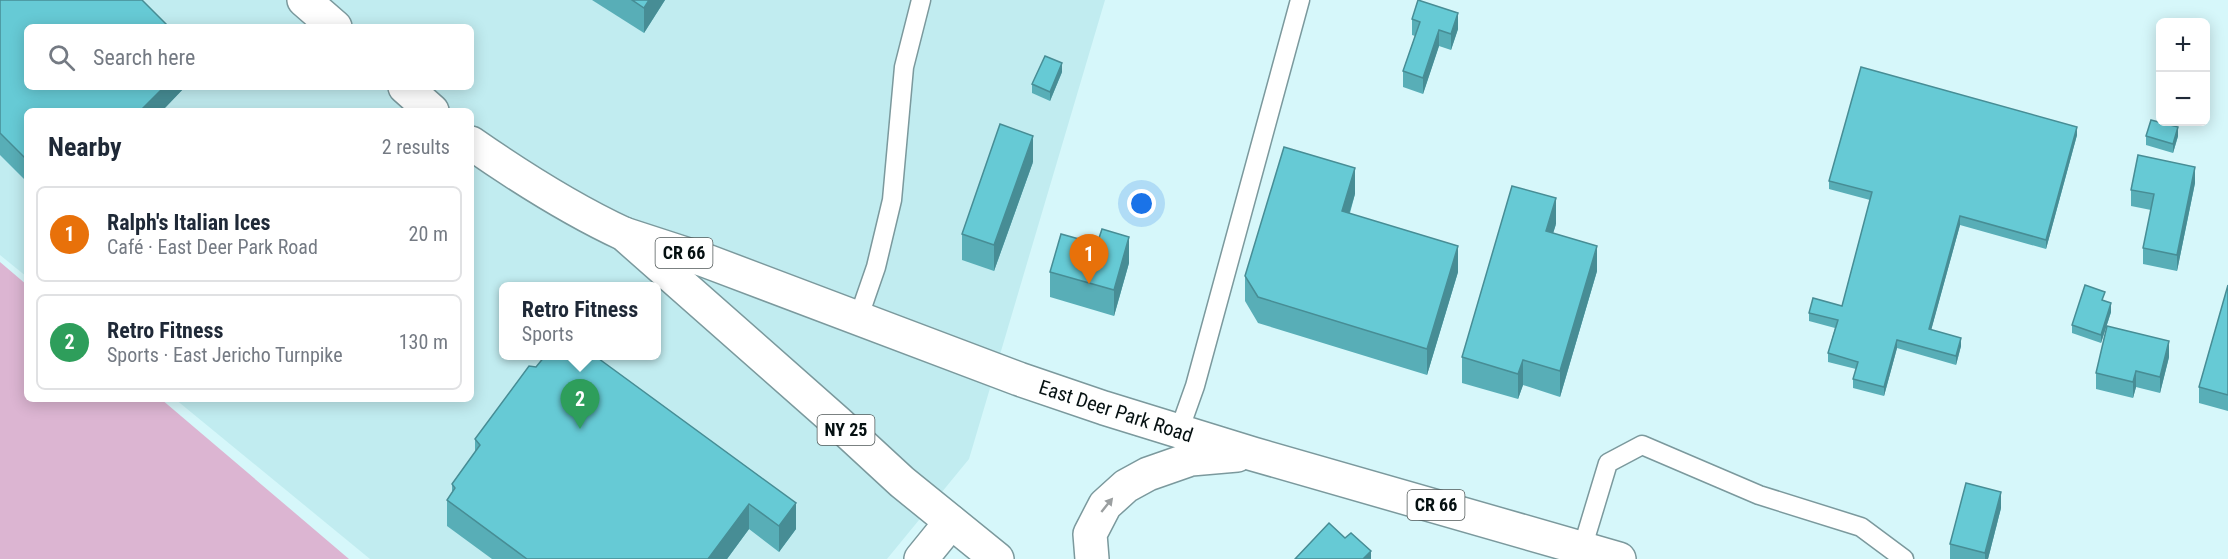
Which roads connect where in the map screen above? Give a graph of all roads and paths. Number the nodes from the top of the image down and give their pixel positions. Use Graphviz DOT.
graph roads {
  1 [pos="304,0"];
  2 [pos="921,0"];
  3 [pos="1300,0"];
  4 [pos="332,24"];
  5 [pos="408,90"];
  6 [pos="429,108"];
  7 [pos="474,145"];
  8 [pos="624,234"];
  9 [pos="858,319"];
  10 [pos="1179,431"];
  11 [pos="1253,454"];
  12 [pos="951,522"];
  13 [pos="1582,549"];
  14 [pos="921,559"];
  15 [pos="996,559"];
  16 [pos="1092,559"];
  17 [pos="1619,559"];
  18 [pos="1904,559"];
  1 -- 4 [label="main road"];
  2 -- 9 [label="lane"];
  3 -- 10 [label="lane"];
  5 -- 6 [label="main road"];
  7 -- 8 [label="main road, NY 25"];
  8 -- 9 [label="main road, East Deer Park Road / CR 66"];
  8 -- 12 [label="main road, NY 25"];
  9 -- 10 [label="main road, East Deer Park Road / CR 66"];
  10 -- 11 [label="main road, East Deer Park Road / CR 66"];
  11 -- 13 [label="main road, East Deer Park Road / CR 66"];
  16 -- 11 [label="main road, one-way"];
  12 -- 14 [label="main road"];
  12 -- 15 [label="main road, NY 25"];
  13 -- 17 [label="main road, East Deer Park Road / CR 66"];
  13 -- 18 [label="lane"];
}
